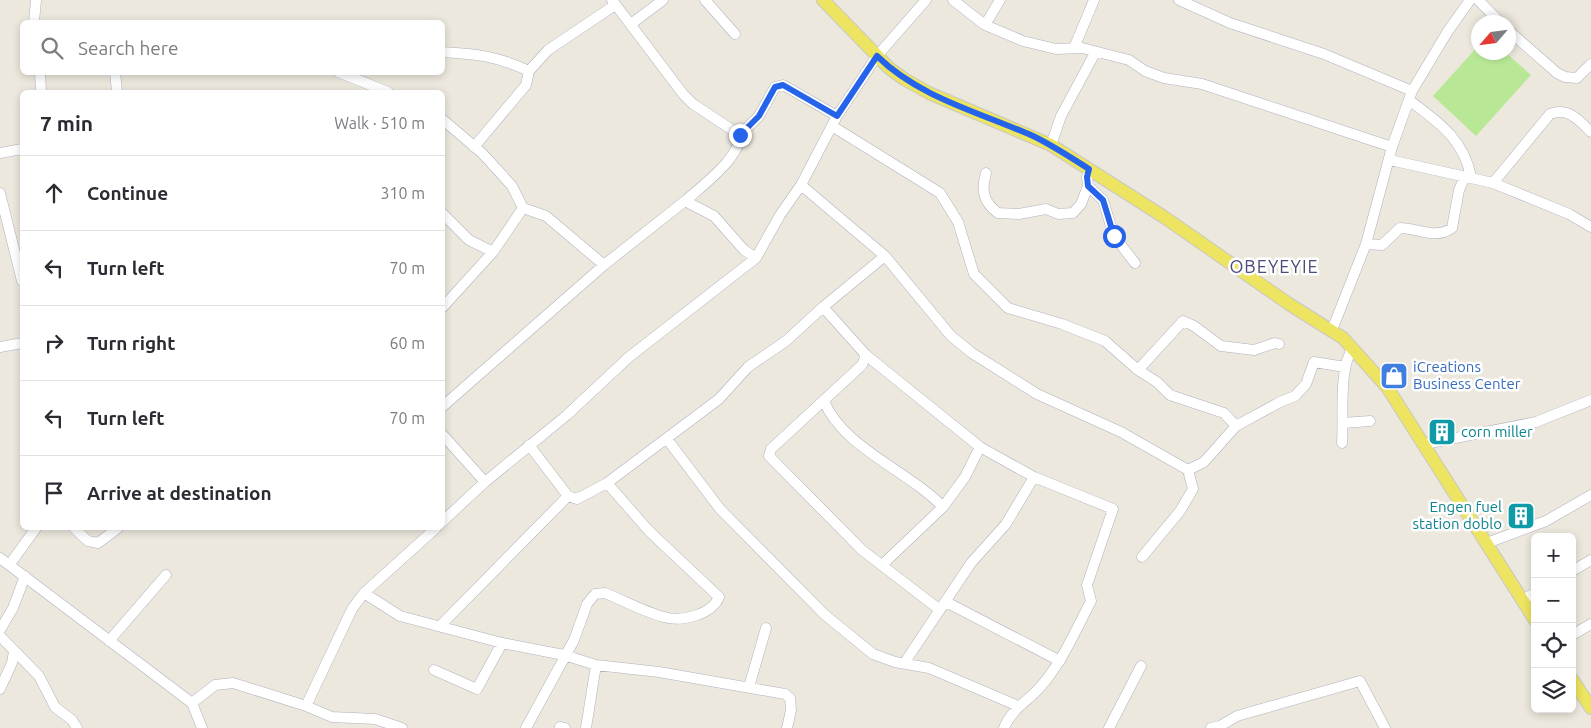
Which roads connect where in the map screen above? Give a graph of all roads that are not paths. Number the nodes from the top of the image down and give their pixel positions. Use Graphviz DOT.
graph roads {
  1 [pos="36,0"];
  2 [pos="663,0"];
  3 [pos="705,0"];
  4 [pos="822,0"];
  5 [pos="926,0"];
  6 [pos="953,0"];
  7 [pos="1000,0"];
  8 [pos="1094,0"];
  9 [pos="1179,0"];
  10 [pos="1470,0"];
  11 [pos="1478,0"];
  12 [pos="613,2"];
  13 [pos="1493,15"];
  14 [pos="34,20"];
  15 [pos="631,24"];
  16 [pos="985,25"];
  17 [pos="735,34"];
  18 [pos="1516,37"];
  19 [pos="1074,48"];
  20 [pos="445,52"];
  21 [pos="1095,53"];
  22 [pos="877,56"];
  23 [pos="529,71"];
  24 [pos="1589,72"];
  25 [pos="40,75"];
  26 [pos="115,75"];
  27 [pos="346,75"];
  28 [pos="41,90"];
  29 [pos="117,90"];
  30 [pos="383,90"];
  31 [pos="1410,95"];
  32 [pos="837,116"];
  33 [pos="445,122"];
  34 [pos="832,126"];
  35 [pos="1591,132"];
  36 [pos="740,135"];
  37 [pos="1051,145"];
  38 [pos="474,147"];
  39 [pos="1392,147"];
  40 [pos="20,149"];
  41 [pos="0,153"];
  42 [pos="1390,160"];
  43 [pos="1089,169"];
  44 [pos="986,173"];
  45 [pos="1468,176"];
  46 [pos="1493,183"];
  47 [pos="801,185"];
  48 [pos="1088,186"];
  49 [pos="0,193"];
  50 [pos="685,201"];
  51 [pos="523,208"];
  52 [pos="445,216"];
  53 [pos="1591,227"];
  54 [pos="1366,244"];
  55 [pos="493,252"];
  56 [pos="885,256"];
  57 [pos="756,258"];
  58 [pos="1135,263"];
  59 [pos="604,265"];
  60 [pos="20,273"];
  61 [pos="445,305"];
  62 [pos="823,307"];
  63 [pos="1332,330"];
  64 [pos="20,343"];
  65 [pos="1279,344"];
  66 [pos="0,347"];
  67 [pos="1353,348"];
  68 [pos="866,355"];
  69 [pos="1345,367"];
  70 [pos="1138,370"];
  71 [pos="1591,400"];
  72 [pos="824,401"];
  73 [pos="445,403"];
  74 [pos="1370,422"];
  75 [pos="1343,423"];
  76 [pos="1236,426"];
  77 [pos="445,437"];
  78 [pos="667,439"];
  79 [pos="1342,444"];
  80 [pos="1424,444"];
  81 [pos="529,445"];
  82 [pos="980,447"];
  83 [pos="1188,470"];
  84 [pos="1034,477"];
  85 [pos="485,482"];
  86 [pos="607,483"];
  87 [pos="1591,495"];
  88 [pos="568,496"];
  89 [pos="943,507"];
  90 [pos="445,519"];
  91 [pos="35,530"];
  92 [pos="76,530"];
  93 [pos="115,530"];
  94 [pos="434,530"];
  95 [pos="1487,544"];
  96 [pos="1142,557"];
  97 [pos="0,558"];
  98 [pos="1591,560"];
  99 [pos="10,564"];
  100 [pos="882,565"];
  101 [pos="1576,569"];
  102 [pos="166,575"];
  103 [pos="25,576"];
  104 [pos="364,593"];
  105 [pos="1531,595"];
  106 [pos="1522,600"];
  107 [pos="943,606"];
  108 [pos="1531,614"];
  109 [pos="1591,624"];
  110 [pos="440,626"];
  111 [pos="766,628"];
  112 [pos="0,630"];
  113 [pos="1576,633"];
  114 [pos="0,636"];
  115 [pos="108,641"];
  116 [pos="502,643"];
  117 [pos="14,651"];
  118 [pos="564,655"];
  119 [pos="1060,661"];
  120 [pos="905,662"];
  121 [pos="596,665"];
  122 [pos="1141,666"];
  123 [pos="434,670"];
  124 [pos="1576,685"];
  125 [pos="749,687"];
  126 [pos="0,689"];
  127 [pos="192,703"];
  128 [pos="306,706"];
  129 [pos="1018,706"];
  130 [pos="1591,708"];
  131 [pos="77,728"];
  132 [pos="202,728"];
  133 [pos="402,728"];
  134 [pos="526,728"];
  135 [pos="586,728"];
  136 [pos="787,728"];
  137 [pos="1004,728"];
  138 [pos="1109,728"];
  139 [pos="1211,728"];
  140 [pos="1385,728"];
  1 -- 14 [label="street"];
  2 -- 15 [label="street"];
  3 -- 17 [label="street"];
  4 -- 22 [label="main road"];
  5 -- 22 [label="street"];
  6 -- 16 [label="street"];
  7 -- 16 [label="street"];
  8 -- 19 [label="street"];
  9 -- 31 [label="street"];
  10 -- 31 [label="street"];
  11 -- 13 [label="street"];
  12 -- 15 [label="street"];
  12 -- 23 [label="street"];
  15 -- 36 [label="street"];
  16 -- 19 [label="street"];
  18 -- 24 [label="street"];
  19 -- 21 [label="street"];
  20 -- 23 [label="street"];
  21 -- 37 [label="street"];
  21 -- 39 [label="street"];
  22 -- 32 [label="street"];
  22 -- 37 [label="main road"];
  23 -- 38 [label="street"];
  25 -- 28 [label="street"];
  26 -- 29 [label="street"];
  27 -- 30 [label="street"];
  31 -- 39 [label="street"];
  31 -- 45 [label="street"];
  32 -- 34 [label="street"];
  32 -- 36 [label="street"];
  33 -- 38 [label="street"];
  34 -- 47 [label="street"];
  34 -- 70 [label="street"];
  35 -- 46 [label="street"];
  36 -- 50 [label="street"];
  37 -- 43 [label="main road"];
  38 -- 51 [label="street"];
  39 -- 42 [label="street"];
  40 -- 41 [label="street"];
  42 -- 45 [label="street"];
  42 -- 54 [label="street"];
  43 -- 48 [label="street"];
  43 -- 63 [label="main road"];
  44 -- 48 [label="street"];
  45 -- 46 [label="street"];
  45 -- 54 [label="street"];
  46 -- 53 [label="street"];
  47 -- 56 [label="street"];
  47 -- 57 [label="street"];
  48 -- 58 [label="street"];
  49 -- 60 [label="street"];
  50 -- 57 [label="street"];
  50 -- 59 [label="street"];
  51 -- 55 [label="street"];
  51 -- 59 [label="street"];
  52 -- 55 [label="street"];
  54 -- 63 [label="street"];
  55 -- 61 [label="street"];
  56 -- 62 [label="street"];
  56 -- 83 [label="street"];
  57 -- 81 [label="street"];
  59 -- 73 [label="street"];
  62 -- 68 [label="street"];
  62 -- 78 [label="street"];
  63 -- 67 [label="main road"];
  64 -- 66 [label="street"];
  65 -- 70 [label="street"];
  67 -- 69 [label="street"];
  67 -- 80 [label="main road"];
  68 -- 72 [label="street"];
  68 -- 82 [label="street"];
  69 -- 75 [label="street"];
  69 -- 76 [label="street"];
  70 -- 76 [label="street"];
  71 -- 80 [label="street"];
  72 -- 89 [label="street"];
  72 -- 100 [label="street"];
  74 -- 75 [label="street"];
  75 -- 79 [label="street"];
  76 -- 83 [label="street"];
  77 -- 85 [label="street"];
  78 -- 86 [label="street"];
  78 -- 120 [label="street"];
  80 -- 95 [label="main road"];
  81 -- 85 [label="street"];
  81 -- 88 [label="street"];
  82 -- 84 [label="street"];
  82 -- 89 [label="street"];
  83 -- 96 [label="street"];
  84 -- 107 [label="street"];
  84 -- 119 [label="street"];
  85 -- 90 [label="street"];
  86 -- 88 [label="street"];
  86 -- 118 [label="street"];
  87 -- 95 [label="street"];
  88 -- 110 [label="street"];
  89 -- 100 [label="street"];
  91 -- 99 [label="street"];
  92 -- 93 [label="street"];
  94 -- 104 [label="street"];
  95 -- 106 [label="main road"];
  97 -- 99 [label="street"];
  98 -- 101 [label="street"];
  99 -- 103 [label="street"];
  100 -- 107 [label="street"];
  102 -- 115 [label="street"];
  103 -- 112 [label="street"];
  103 -- 115 [label="street"];
  104 -- 110 [label="street"];
  104 -- 128 [label="street"];
  105 -- 106 [label="street"];
  106 -- 108 [label="main road"];
  107 -- 119 [label="street"];
  107 -- 120 [label="street"];
  109 -- 113 [label="street"];
  110 -- 116 [label="street"];
  111 -- 125 [label="street"];
  114 -- 117 [label="street"];
  115 -- 127 [label="street"];
  116 -- 118 [label="street"];
  116 -- 123 [label="street"];
  117 -- 126 [label="street"];
  117 -- 131 [label="street"];
  118 -- 121 [label="street"];
  118 -- 134 [label="street"];
  119 -- 129 [label="street"];
  120 -- 129 [label="street"];
  121 -- 125 [label="street"];
  121 -- 135 [label="street"];
  122 -- 138 [label="street"];
  124 -- 130 [label="main road"];
  125 -- 136 [label="street"];
  127 -- 128 [label="street"];
  127 -- 132 [label="street"];
  128 -- 133 [label="street"];
  129 -- 137 [label="street"];
  139 -- 140 [label="street"];
}
